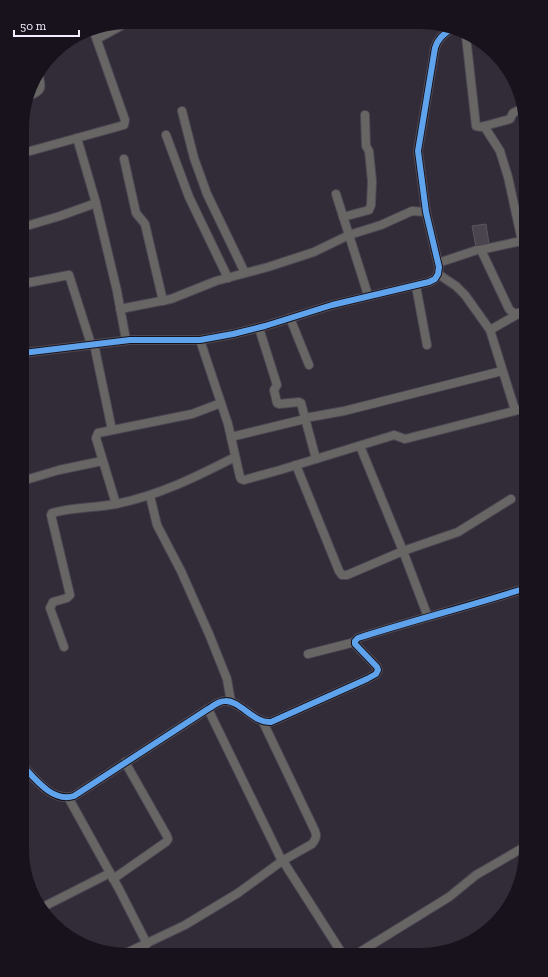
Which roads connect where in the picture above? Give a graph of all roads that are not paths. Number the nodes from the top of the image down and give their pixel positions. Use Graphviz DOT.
graph roads {
  1 [pos="114,30"];
  2 [pos="447,33"];
  3 [pos="95,34"];
  4 [pos="97,40"];
  5 [pos="467,41"];
  6 [pos="41,81"];
  7 [pos="35,93"];
  8 [pos="517,110"];
  9 [pos="182,111"];
  10 [pos="365,115"];
  11 [pos="484,126"];
  12 [pos="166,135"];
  13 [pos="77,138"];
  14 [pos="29,151"];
  15 [pos="124,159"];
  16 [pos="336,194"];
  17 [pos="96,203"];
  18 [pos="426,212"];
  19 [pos="343,217"];
  20 [pos="519,220"];
  21 [pos="29,226"];
  22 [pos="349,235"];
  23 [pos="519,241"];
  24 [pos="480,250"];
  25 [pos="438,263"];
  26 [pos="245,273"];
  27 [pos="438,274"];
  28 [pos="228,278"];
  29 [pos="29,282"];
  30 [pos="416,286"];
  31 [pos="368,295"];
  32 [pos="163,301"];
  33 [pos="120,309"];
  34 [pos="518,314"];
  35 [pos="290,318"];
  36 [pos="259,328"];
  37 [pos="490,330"];
  38 [pos="126,340"];
  39 [pos="200,340"];
  40 [pos="93,344"];
  41 [pos="427,345"];
  42 [pos="29,352"];
  43 [pos="309,365"];
  44 [pos="502,371"];
  45 [pos="221,403"];
  46 [pos="519,409"];
  47 [pos="515,410"];
  48 [pos="305,419"];
  49 [pos="112,430"];
  50 [pos="231,437"];
  51 [pos="360,446"];
  52 [pos="235,457"];
  53 [pos="316,459"];
  54 [pos="102,461"];
  55 [pos="296,466"];
  56 [pos="29,479"];
  57 [pos="150,496"];
  58 [pos="511,499"];
  59 [pos="116,504"];
  60 [pos="403,552"];
  61 [pos="519,590"];
  62 [pos="428,617"];
  63 [pos="355,642"];
  64 [pos="64,647"];
  65 [pos="308,654"];
  66 [pos="231,702"];
  67 [pos="208,709"];
  68 [pos="262,722"];
  69 [pos="125,762"];
  70 [pos="29,773"];
  71 [pos="68,797"];
  72 [pos="519,850"];
  73 [pos="282,861"];
  74 [pos="111,876"];
  75 [pos="47,905"];
  76 [pos="147,944"];
  77 [pos="138,948"];
  78 [pos="338,948"];
  79 [pos="367,948"];
  1 -- 4 [label="street"];
  2 -- 18 [label="street"];
  3 -- 4 [label="street"];
  4 -- 13 [label="street"];
  5 -- 11 [label="street"];
  6 -- 7 [label="street"];
  8 -- 11 [label="street"];
  9 -- 26 [label="street"];
  10 -- 19 [label="street"];
  11 -- 20 [label="street"];
  12 -- 28 [label="street"];
  13 -- 14 [label="street"];
  13 -- 17 [label="street"];
  15 -- 32 [label="street"];
  16 -- 19 [label="street"];
  17 -- 21 [label="street"];
  17 -- 33 [label="street"];
  18 -- 22 [label="street"];
  18 -- 25 [label="street"];
  19 -- 22 [label="street"];
  22 -- 26 [label="street"];
  22 -- 31 [label="street"];
  23 -- 24 [label="street"];
  24 -- 25 [label="street"];
  24 -- 34 [label="street"];
  25 -- 27 [label="street"];
  26 -- 28 [label="street"];
  27 -- 30 [label="street"];
  27 -- 37 [label="street"];
  28 -- 32 [label="street"];
  29 -- 40 [label="street"];
  30 -- 31 [label="street"];
  30 -- 41 [label="street"];
  31 -- 35 [label="street"];
  32 -- 33 [label="street"];
  33 -- 38 [label="street"];
  34 -- 37 [label="street"];
  35 -- 36 [label="street"];
  35 -- 43 [label="street"];
  36 -- 39 [label="street"];
  36 -- 48 [label="street"];
  37 -- 44 [label="street"];
  38 -- 39 [label="street"];
  38 -- 40 [label="street"];
  39 -- 45 [label="street"];
  40 -- 42 [label="street"];
  40 -- 49 [label="street"];
  44 -- 47 [label="street"];
  44 -- 48 [label="street"];
  45 -- 49 [label="street"];
  45 -- 50 [label="street"];
  46 -- 47 [label="street"];
  47 -- 51 [label="street"];
  48 -- 50 [label="street"];
  48 -- 53 [label="street"];
  49 -- 54 [label="street"];
  50 -- 52 [label="street"];
  51 -- 53 [label="street"];
  51 -- 60 [label="street"];
  52 -- 55 [label="street"];
  52 -- 57 [label="street"];
  53 -- 55 [label="street"];
  54 -- 56 [label="street"];
  54 -- 59 [label="street"];
  55 -- 60 [label="street"];
  57 -- 59 [label="street"];
  57 -- 66 [label="street"];
  58 -- 60 [label="street"];
  59 -- 64 [label="street"];
  60 -- 62 [label="street"];
  61 -- 62 [label="street"];
  62 -- 63 [label="street"];
  63 -- 65 [label="street"];
  63 -- 68 [label="street"];
  66 -- 67 [label="street"];
  66 -- 68 [label="street"];
  67 -- 69 [label="street"];
  67 -- 73 [label="street"];
  68 -- 73 [label="street"];
  69 -- 71 [label="street"];
  69 -- 74 [label="street"];
  70 -- 71 [label="street"];
  71 -- 74 [label="street"];
  72 -- 79 [label="street"];
  73 -- 76 [label="street"];
  73 -- 78 [label="street"];
  74 -- 75 [label="street"];
  74 -- 76 [label="street"];
  76 -- 77 [label="street"];
}
